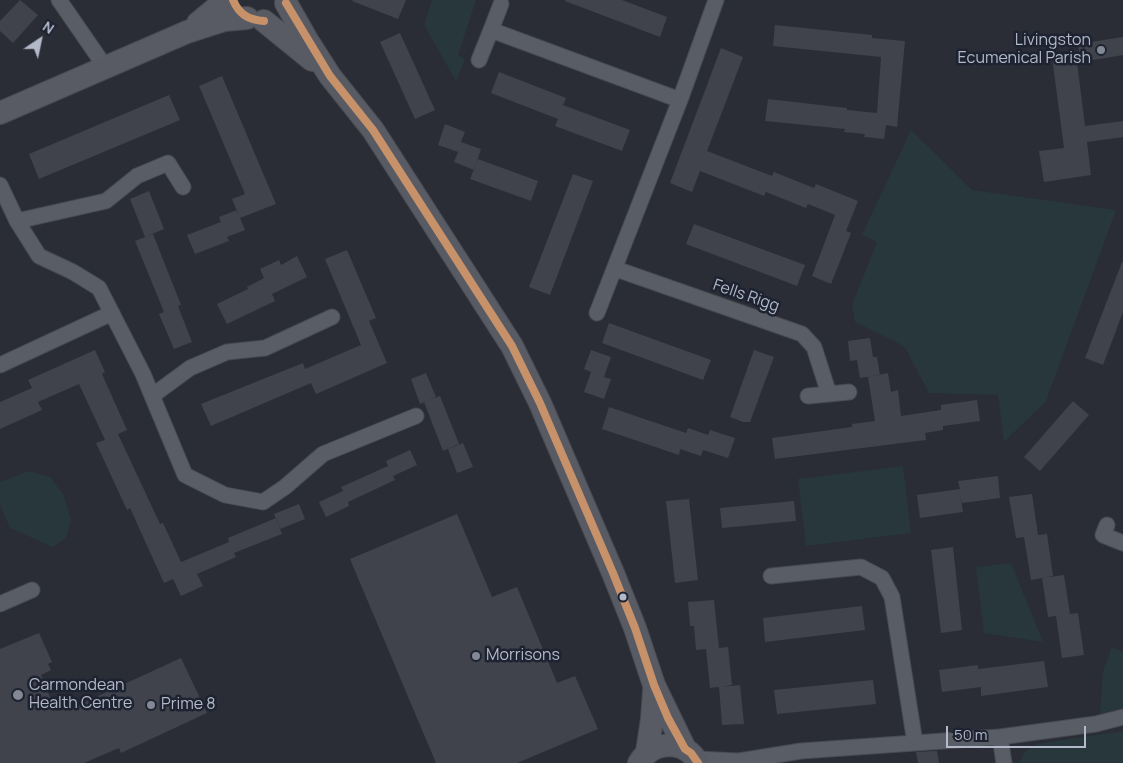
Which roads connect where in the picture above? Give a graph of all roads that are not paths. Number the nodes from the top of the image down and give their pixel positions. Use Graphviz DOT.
graph roads {
  1 [pos="59,0"];
  2 [pos="226,0"];
  3 [pos="233,0"];
  4 [pos="716,0"];
  5 [pos="287,2"];
  6 [pos="501,4"];
  7 [pos="256,20"];
  8 [pos="491,30"];
  9 [pos="187,32"];
  10 [pos="479,60"];
  11 [pos="106,68"];
  12 [pos="330,76"];
  13 [pos="680,100"];
  14 [pos="0,113"];
  15 [pos="0,185"];
  16 [pos="183,187"];
  17 [pos="17,221"];
  18 [pos="616,269"];
  19 [pos="112,313"];
  20 [pos="597,314"];
  21 [pos="332,317"];
  22 [pos="0,365"];
  23 [pos="848,392"];
  24 [pos="829,394"];
  25 [pos="152,396"];
  26 [pos="808,396"];
  27 [pos="416,416"];
  28 [pos="1107,525"];
  29 [pos="1123,542"];
  30 [pos="770,576"];
  31 [pos="32,590"];
  32 [pos="0,604"];
  33 [pos="654,685"];
  34 [pos="1123,717"];
  35 [pos="1000,737"];
  36 [pos="915,743"];
  37 [pos="643,757"];
  38 [pos="693,757"];
  39 [pos="737,762"];
  40 [pos="1004,763"];
  1 -- 11 [label="street"];
  2 -- 9 [label="street"];
  3 -- 7 [label="street"];
  4 -- 13 [label="street"];
  5 -- 7 [label="street"];
  5 -- 12 [label="street"];
  6 -- 8 [label="street"];
  7 -- 9 [label="street"];
  7 -- 12 [label="street"];
  8 -- 10 [label="street"];
  8 -- 13 [label="street"];
  9 -- 11 [label="street"];
  11 -- 14 [label="street"];
  12 -- 33 [label="street"];
  13 -- 18 [label="street"];
  15 -- 17 [label="street"];
  16 -- 17 [label="street"];
  17 -- 19 [label="street"];
  18 -- 20 [label="street"];
  18 -- 24 [label="street, Fells Rigg"];
  19 -- 22 [label="street"];
  19 -- 25 [label="street"];
  21 -- 25 [label="street"];
  23 -- 24 [label="street"];
  24 -- 26 [label="street"];
  25 -- 27 [label="street"];
  28 -- 29 [label="street"];
  30 -- 36 [label="street"];
  31 -- 32 [label="street"];
  33 -- 37 [label="street"];
  33 -- 38 [label="street"];
  34 -- 35 [label="street"];
  35 -- 36 [label="street"];
  35 -- 40 [label="street"];
  36 -- 39 [label="street"];
  37 -- 38 [label="street"];
  38 -- 39 [label="street"];
}
